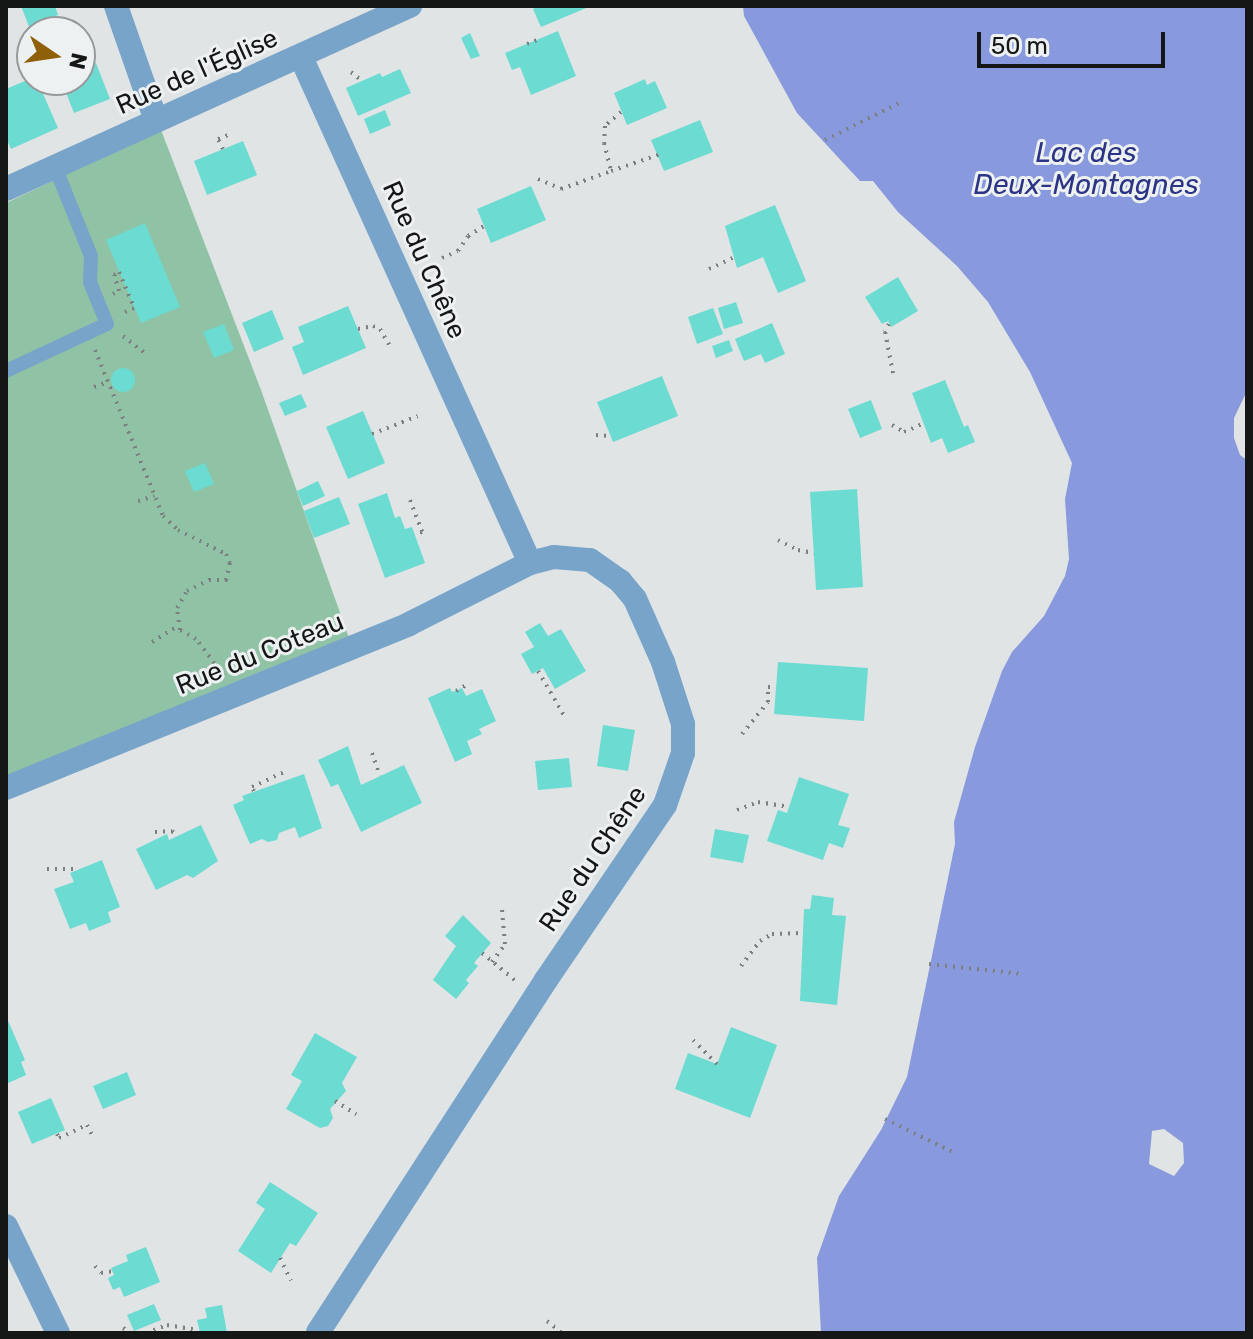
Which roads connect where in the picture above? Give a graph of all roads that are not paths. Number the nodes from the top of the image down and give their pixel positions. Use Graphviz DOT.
graph roads {
  1 [pos="116,6"];
  2 [pos="410,6"];
  3 [pos="301,57"];
  4 [pos="156,120"];
  5 [pos="55,167"];
  6 [pos="6,189"];
  7 [pos="6,371"];
  8 [pos="530,563"];
  9 [pos="6,788"];
  10 [pos="6,1226"];
  11 [pos="58,1333"];
  12 [pos="318,1333"];
  1 -- 4 [label="street"];
  2 -- 3 [label="street, Rue de l'Église"];
  3 -- 4 [label="street, Rue de l'Église"];
  3 -- 8 [label="street, Rue du Chêne"];
  4 -- 5 [label="street, Rue de l'Église"];
  5 -- 6 [label="street, Rue de l'Église"];
  5 -- 7 [label="lane"];
  8 -- 9 [label="street, Rue du Coteau"];
  8 -- 12 [label="street, Rue du Chêne"];
  10 -- 11 [label="street"];
}
